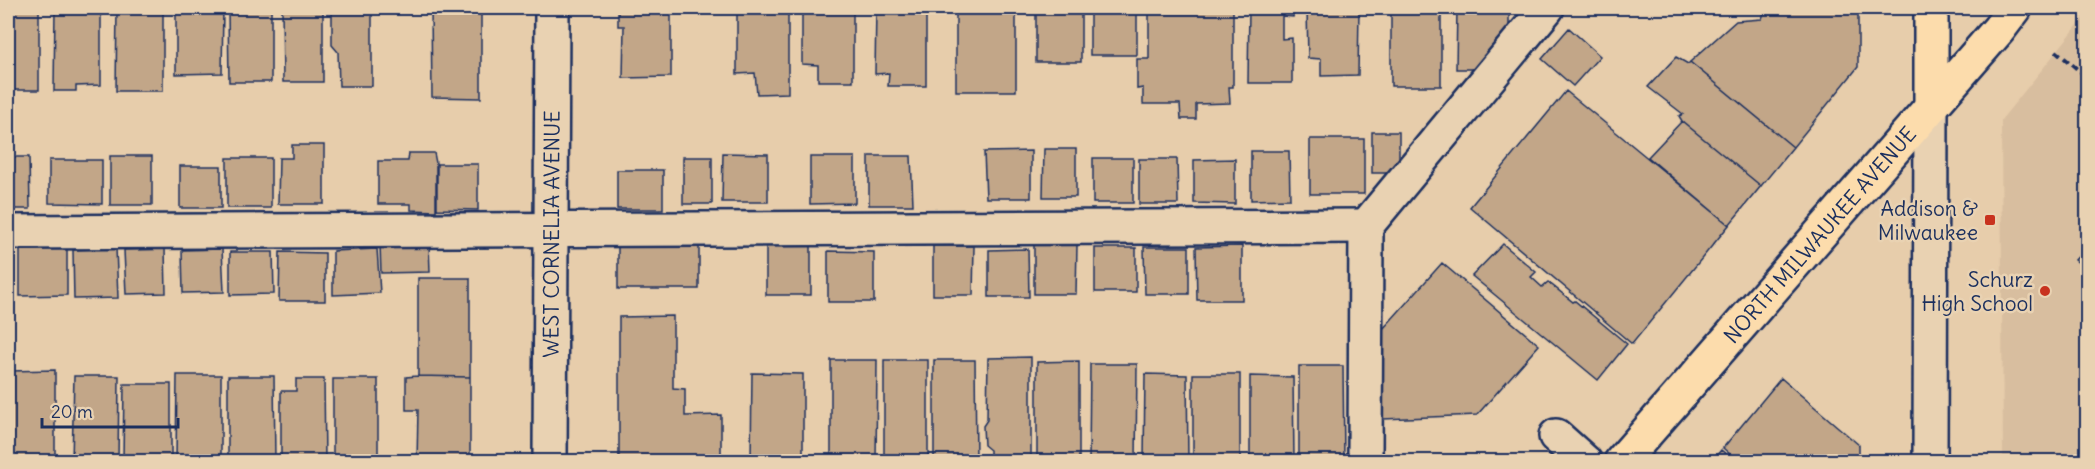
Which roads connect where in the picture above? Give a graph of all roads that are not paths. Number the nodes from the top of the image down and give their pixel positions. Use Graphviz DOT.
graph roads {
  1 [pos="552,8"];
  2 [pos="1547,8"];
  3 [pos="1931,8"];
  4 [pos="2015,8"];
  5 [pos="1931,105"];
  6 [pos="1366,226"];
  7 [pos="551,228"];
  8 [pos="8,232"];
  9 [pos="1556,436"];
  10 [pos="550,462"];
  11 [pos="1365,462"];
  12 [pos="1585,462"];
  13 [pos="1621,462"];
  14 [pos="1930,462"];
  1 -- 7 [label="street, WEST CORNELIA AVENUE"];
  2 -- 6 [label="street"];
  3 -- 5 [label="main road"];
  4 -- 5 [label="main road, NORTH MILWAUKEE AVENUE"];
  5 -- 13 [label="main road, NORTH MILWAUKEE AVENUE"];
  5 -- 14 [label="street"];
  6 -- 7 [label="street"];
  6 -- 11 [label="street"];
  7 -- 8 [label="street"];
  7 -- 10 [label="street, WEST CORNELIA AVENUE"];
  9 -- 12 [label="street"];
}
